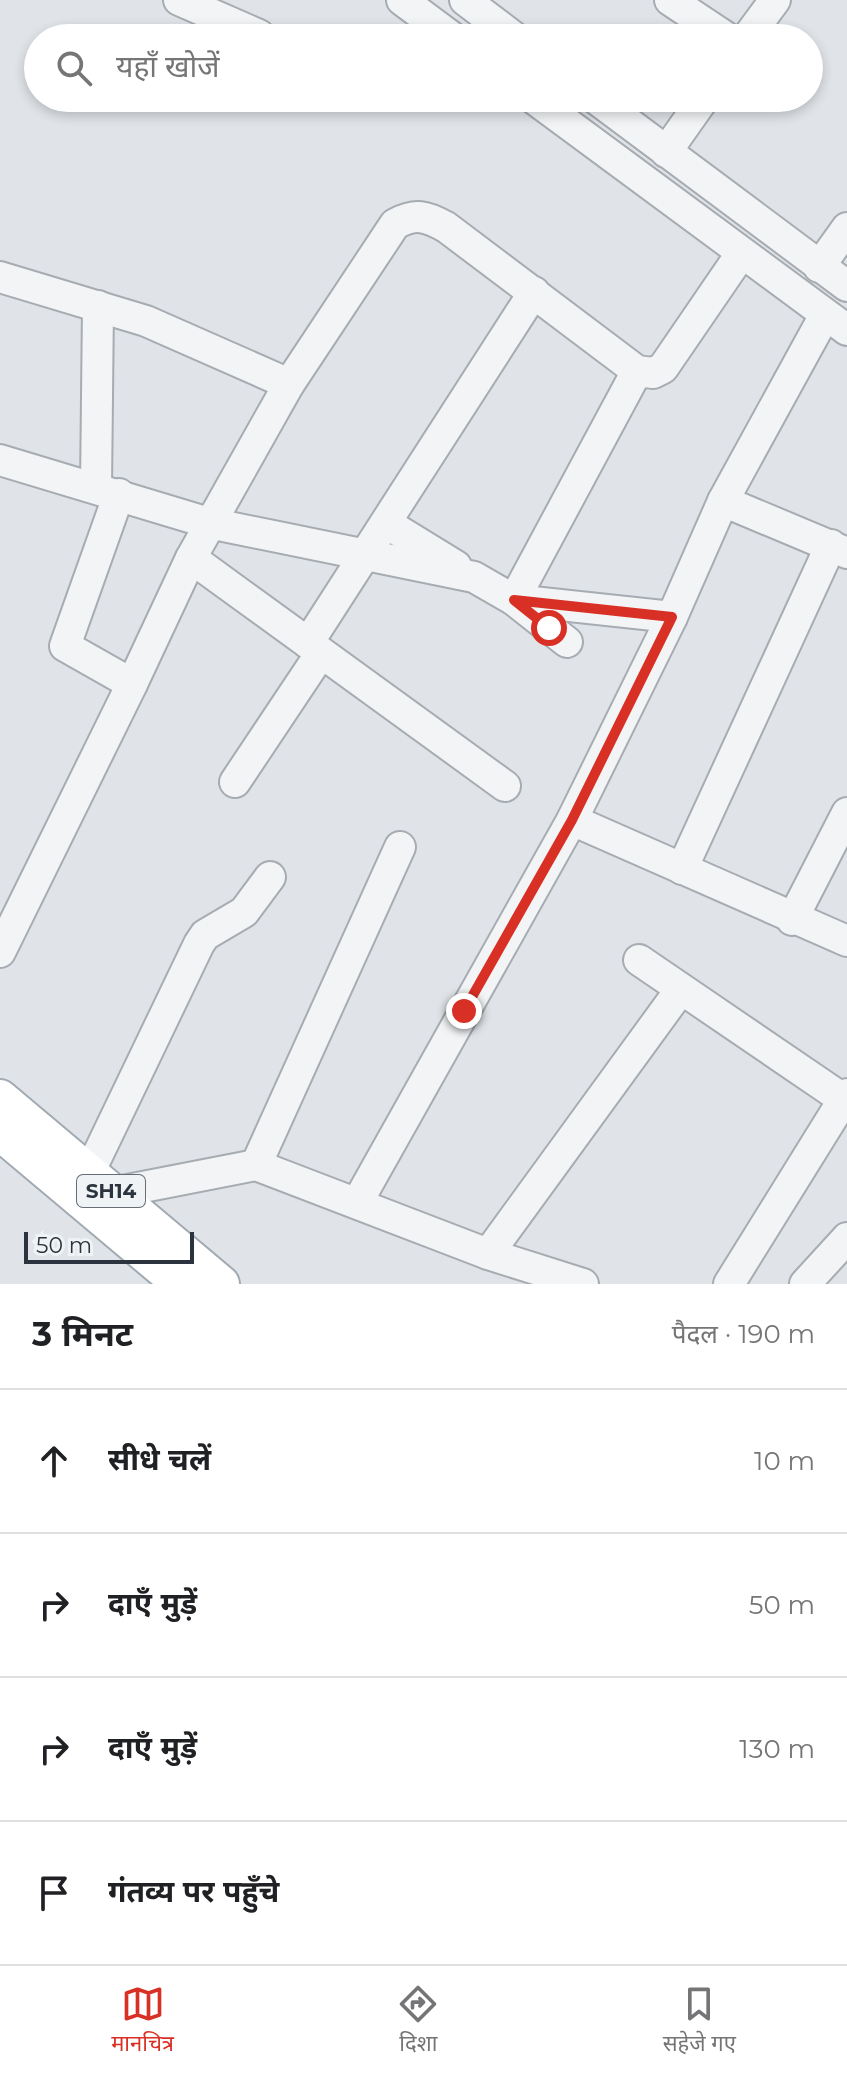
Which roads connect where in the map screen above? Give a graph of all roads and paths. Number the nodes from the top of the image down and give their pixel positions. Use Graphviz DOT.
graph roads {
  1 [pos="179,0"];
  2 [pos="402,0"];
  3 [pos="465,0"];
  4 [pos="670,0"];
  5 [pos="775,0"];
  6 [pos="234,24"];
  7 [pos="434,24"];
  8 [pos="497,24"];
  9 [pos="706,24"];
  10 [pos="757,24"];
  11 [pos="552,112"];
  12 [pos="613,112"];
  13 [pos="694,112"];
  14 [pos="666,152"];
  15 [pos="847,228"];
  16 [pos="741,254"];
  17 [pos="819,267"];
  18 [pos="0,277"];
  19 [pos="847,286"];
  20 [pos="534,292"];
  21 [pos="98,306"];
  22 [pos="836,322"];
  23 [pos="637,371"];
  24 [pos="289,384"];
  25 [pos="0,460"];
  26 [pos="108,490"];
  27 [pos="723,501"];
  28 [pos="209,523"];
  29 [pos="386,523"];
  30 [pos="839,549"];
  31 [pos="366,555"];
  32 [pos="191,558"];
  33 [pos="474,577"];
  34 [pos="514,600"];
  35 [pos="672,617"];
  36 [pos="567,642"];
  37 [pos="314,648"];
  38 [pos="132,684"];
  39 [pos="235,782"];
  40 [pos="505,786"];
  41 [pos="847,813"];
  42 [pos="572,820"];
  43 [pos="400,847"];
  44 [pos="682,869"];
  45 [pos="270,877"];
  46 [pos="792,920"];
  47 [pos="847,941"];
  48 [pos="0,952"];
  49 [pos="639,960"];
  50 [pos="681,989"];
  51 [pos="845,1097"];
  52 [pos="0,1098"];
  53 [pos="0,1132"];
  54 [pos="256,1165"];
  55 [pos="101,1183"];
  56 [pos="357,1203"];
  57 [pos="847,1238"];
  58 [pos="488,1254"];
  59 [pos="181,1284"];
  60 [pos="221,1284"];
  61 [pos="583,1284"];
  62 [pos="729,1284"];
  63 [pos="805,1284"];
  1 -- 6 [label="street"];
  2 -- 7 [label="street"];
  3 -- 8 [label="street"];
  4 -- 9 [label="street"];
  5 -- 10 [label="street"];
  11 -- 16 [label="street"];
  12 -- 14 [label="street"];
  13 -- 14 [label="street"];
  14 -- 17 [label="street"];
  15 -- 17 [label="street"];
  16 -- 22 [label="street"];
  16 -- 23 [label="street"];
  17 -- 19 [label="street"];
  18 -- 21 [label="street"];
  20 -- 23 [label="street"];
  20 -- 24 [label="street"];
  20 -- 29 [label="street"];
  21 -- 24 [label="street"];
  21 -- 26 [label="street"];
  22 -- 27 [label="street"];
  23 -- 34 [label="street"];
  24 -- 28 [label="street"];
  25 -- 26 [label="street"];
  26 -- 28 [label="street"];
  26 -- 38 [label="street"];
  27 -- 30 [label="street"];
  27 -- 35 [label="street"];
  28 -- 31 [label="street"];
  28 -- 32 [label="street"];
  29 -- 31 [label="street"];
  29 -- 33 [label="street"];
  30 -- 44 [label="street"];
  31 -- 33 [label="street"];
  31 -- 37 [label="street"];
  32 -- 37 [label="street"];
  32 -- 38 [label="street"];
  33 -- 34 [label="street"];
  34 -- 35 [label="street"];
  34 -- 36 [label="street"];
  35 -- 42 [label="street"];
  37 -- 39 [label="street"];
  37 -- 40 [label="street"];
  38 -- 48 [label="street"];
  41 -- 46 [label="street"];
  42 -- 44 [label="street"];
  42 -- 56 [label="street"];
  43 -- 54 [label="street"];
  44 -- 46 [label="street"];
  45 -- 55 [label="street"];
  46 -- 47 [label="street"];
  49 -- 50 [label="street"];
  50 -- 51 [label="street"];
  50 -- 58 [label="street"];
  51 -- 62 [label="street"];
  52 -- 55 [label="main road, SH14"];
  53 -- 59 [label="main road, SH14"];
  54 -- 55 [label="street"];
  54 -- 56 [label="street"];
  55 -- 60 [label="main road, SH14"];
  56 -- 58 [label="street"];
  57 -- 63 [label="street"];
  58 -- 61 [label="street"];
}
